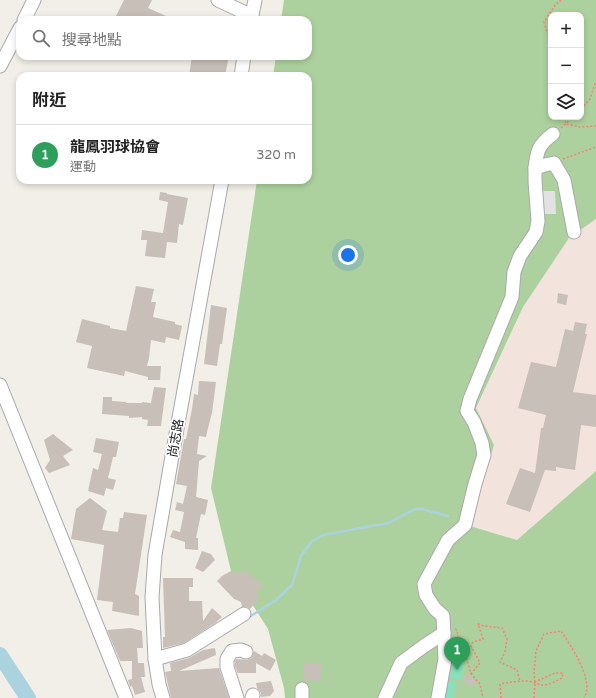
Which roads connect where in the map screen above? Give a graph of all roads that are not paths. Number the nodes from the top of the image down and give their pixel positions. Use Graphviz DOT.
graph roads {
  1 [pos="34,0"];
  2 [pos="218,0"];
  3 [pos="256,1"];
  4 [pos="26,16"];
  5 [pos="247,16"];
  6 [pos="252,16"];
  7 [pos="16,36"];
  8 [pos="243,60"];
  9 [pos="0,66"];
  10 [pos="242,72"];
  11 [pos="553,134"];
  12 [pos="535,168"];
  13 [pos="221,184"];
  14 [pos="574,232"];
  15 [pos="0,385"];
  16 [pos="244,614"];
  17 [pos="448,629"];
  18 [pos="246,652"];
  19 [pos="155,659"];
  20 [pos="126,698"];
  21 [pos="163,698"];
  22 [pos="237,698"];
  23 [pos="385,698"];
  24 [pos="438,698"];
  1 -- 4 [label="street"];
  2 -- 5 [label="street"];
  3 -- 6 [label="street"];
  7 -- 9 [label="street"];
  8 -- 10 [label="street"];
  11 -- 12 [label="street"];
  12 -- 14 [label="street"];
  12 -- 17 [label="street"];
  13 -- 19 [label="street, 尚志路"];
  15 -- 20 [label="street"];
  16 -- 19 [label="street"];
  17 -- 23 [label="street"];
  17 -- 24 [label="street"];
  18 -- 22 [label="street"];
  19 -- 21 [label="street, 尚志路"];
}
